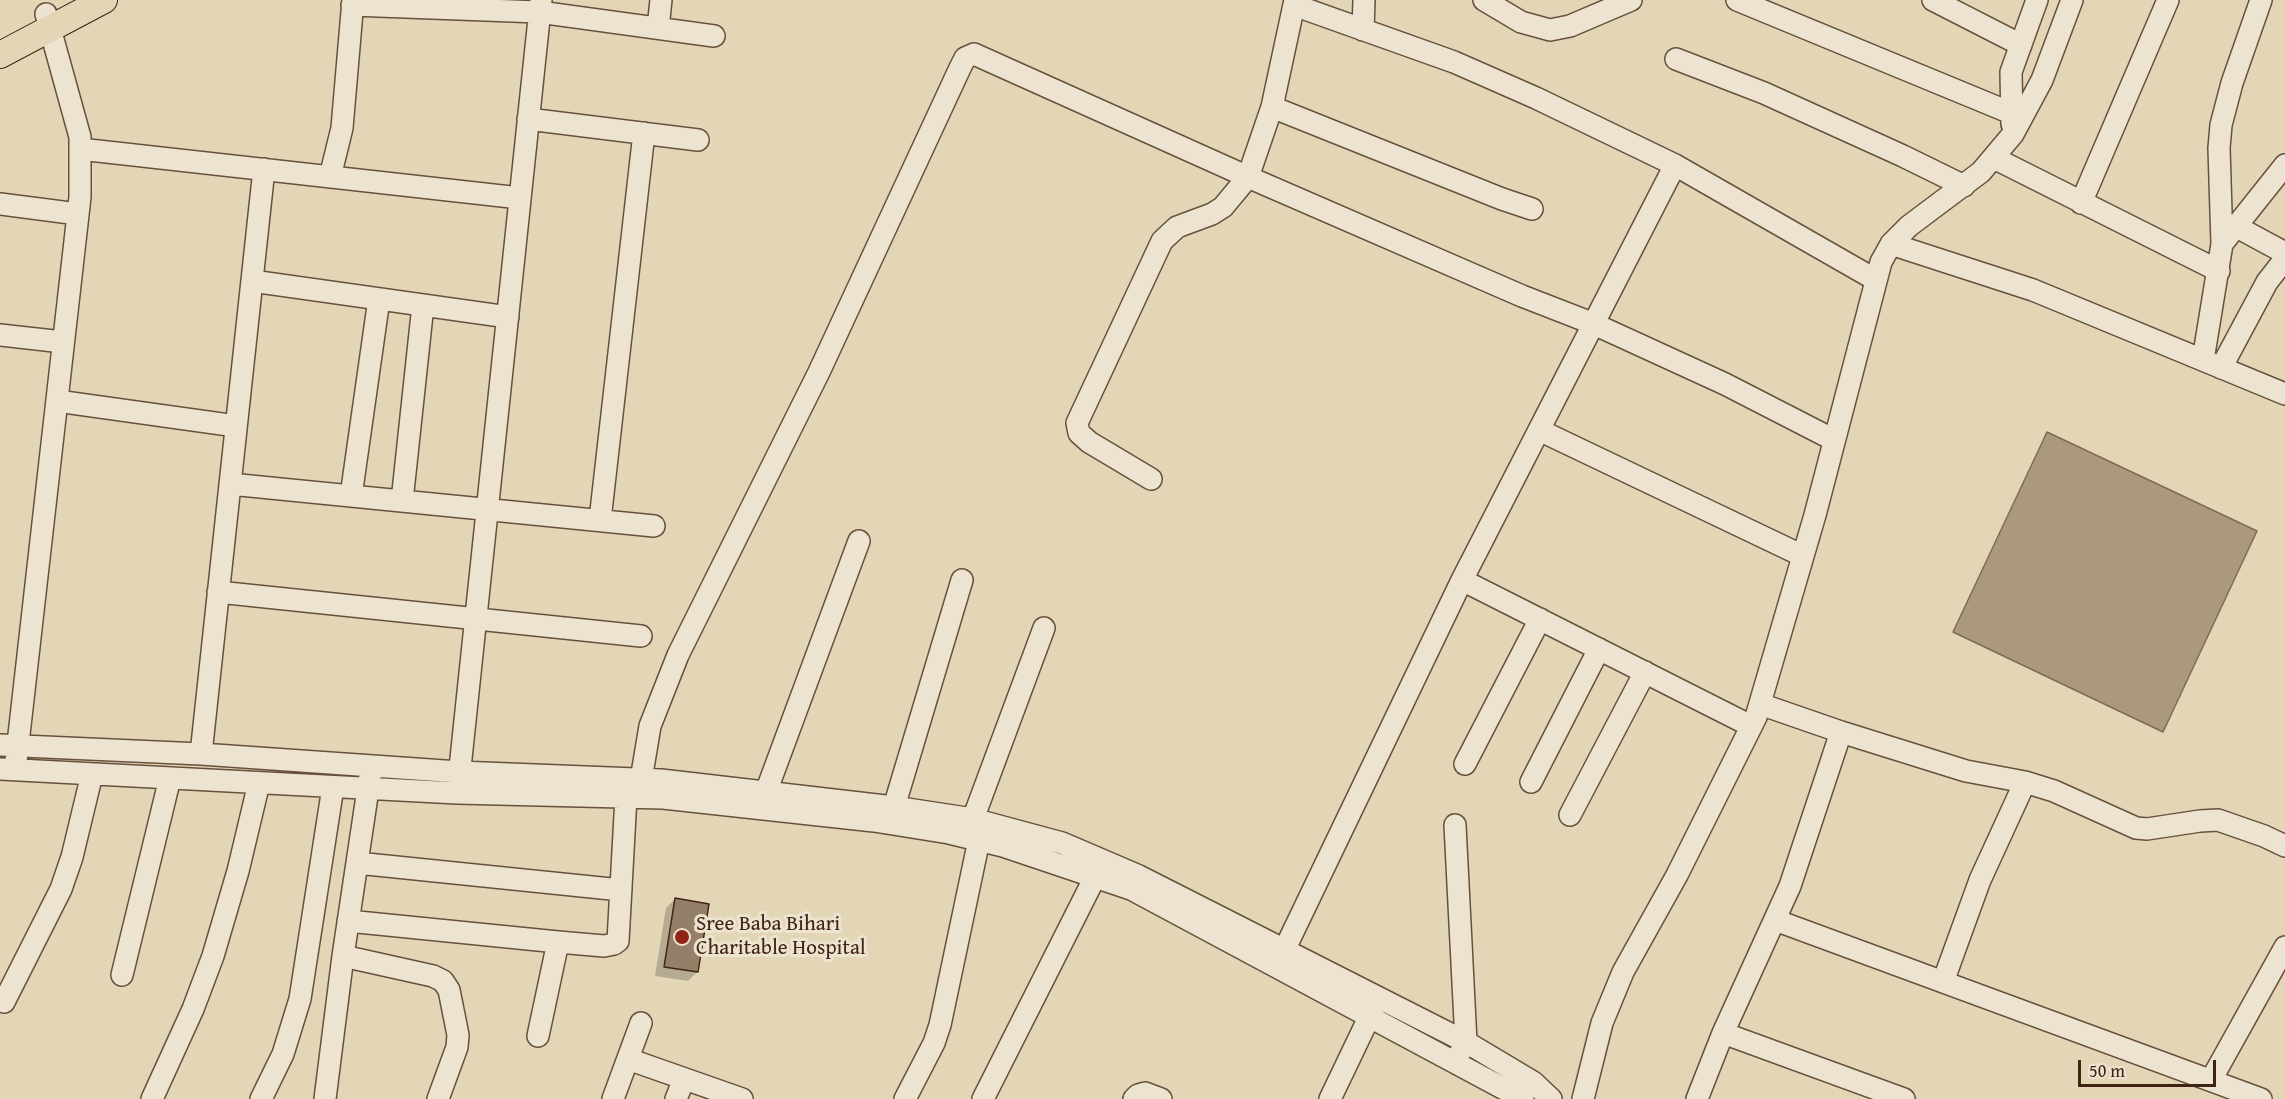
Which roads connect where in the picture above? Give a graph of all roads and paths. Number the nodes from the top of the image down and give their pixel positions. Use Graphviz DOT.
graph roads {
  1 [pos="71,0"];
  2 [pos="104,0"];
  3 [pos="661,0"];
  4 [pos="1364,0"];
  5 [pos="1484,0"];
  6 [pos="1630,0"];
  7 [pos="1737,0"];
  8 [pos="1933,0"];
  9 [pos="2037,0"];
  10 [pos="2072,0"];
  11 [pos="2168,0"];
  12 [pos="2261,0"];
  13 [pos="352,3"];
  14 [pos="1295,3"];
  15 [pos="540,6"];
  16 [pos="48,21"];
  17 [pos="658,28"];
  18 [pos="1363,30"];
  19 [pos="714,36"];
  20 [pos="0,38"];
  21 [pos="2021,45"];
  22 [pos="0,55"];
  23 [pos="1676,58"];
  24 [pos="1272,107"];
  25 [pos="528,120"];
  26 [pos="2012,123"];
  27 [pos="644,134"];
  28 [pos="698,140"];
  29 [pos="80,148"];
  30 [pos="1994,158"];
  31 [pos="1675,165"];
  32 [pos="2285,165"];
  33 [pos="264,169"];
  34 [pos="330,177"];
  35 [pos="1248,177"];
  36 [pos="1964,186"];
  37 [pos="520,198"];
  38 [pos="2080,203"];
  39 [pos="0,204"];
  40 [pos="1532,209"];
  41 [pos="78,214"];
  42 [pos="2237,227"];
  43 [pos="1891,244"];
  44 [pos="2223,244"];
  45 [pos="2285,253"];
  46 [pos="2285,259"];
  47 [pos="2219,271"];
  48 [pos="1876,280"];
  49 [pos="252,281"];
  50 [pos="379,299"];
  51 [pos="423,305"];
  52 [pos="508,317"];
  53 [pos="1594,324"];
  54 [pos="0,335"];
  55 [pos="63,342"];
  56 [pos="2212,364"];
  57 [pos="2285,394"];
  58 [pos="57,401"];
  59 [pos="236,426"];
  60 [pos="1539,430"];
  61 [pos="1834,440"];
  62 [pos="1151,478"];
  63 [pos="230,484"];
  64 [pos="351,496"];
  65 [pos="402,501"];
  66 [pos="488,509"];
  67 [pos="600,520"];
  68 [pos="654,526"];
  69 [pos="859,541"];
  70 [pos="1803,556"];
  71 [pos="962,580"];
  72 [pos="1462,580"];
  73 [pos="218,592"];
  74 [pos="476,619"];
  75 [pos="1540,619"];
  76 [pos="1044,628"];
  77 [pos="641,636"];
  78 [pos="1599,649"];
  79 [pos="1645,672"];
  80 [pos="1760,704"];
  81 [pos="1751,726"];
  82 [pos="1841,732"];
  83 [pos="9,746"];
  84 [pos="201,754"];
  85 [pos="1465,764"];
  86 [pos="371,766"];
  87 [pos="8,770"];
  88 [pos="92,774"];
  89 [pos="171,778"];
  90 [pos="641,780"];
  91 [pos="1531,782"];
  92 [pos="2025,782"];
  93 [pos="259,783"];
  94 [pos="458,783"];
  95 [pos="333,787"];
  96 [pos="368,788"];
  97 [pos="766,792"];
  98 [pos="626,797"];
  99 [pos="894,807"];
  100 [pos="1570,815"];
  101 [pos="973,819"];
  102 [pos="1455,825"];
  103 [pos="979,840"];
  104 [pos="2285,846"];
  105 [pos="357,863"];
  106 [pos="1095,876"];
  107 [pos="621,890"];
  108 [pos="1774,920"];
  109 [pos="348,921"];
  110 [pos="558,942"];
  111 [pos="2285,947"];
  112 [pos="343,956"];
  113 [pos="1280,958"];
  114 [pos="122,975"];
  115 [pos="1943,982"];
  116 [pos="4,1002"];
  117 [pos="1374,1008"];
  118 [pos="641,1023"];
  119 [pos="1724,1033"];
  120 [pos="538,1036"];
  121 [pos="1466,1042"];
  122 [pos="628,1059"];
  123 [pos="1454,1062"];
  124 [pos="684,1078"];
  125 [pos="2211,1080"];
  126 [pos="440,1098"];
  127 [pos="152,1099"];
  128 [pos="261,1099"];
  129 [pos="325,1099"];
  130 [pos="614,1099"];
  131 [pos="675,1099"];
  132 [pos="742,1099"];
  133 [pos="906,1099"];
  134 [pos="983,1099"];
  135 [pos="1134,1099"];
  136 [pos="1161,1099"];
  137 [pos="1330,1099"];
  138 [pos="1523,1099"];
  139 [pos="1551,1099"];
  140 [pos="1583,1099"];
  141 [pos="1697,1099"];
  142 [pos="1904,1099"];
  143 [pos="2261,1099"];
  1 -- 16 [label="main road"];
  2 -- 16 [label="main road"];
  3 -- 17 [label="street"];
  4 -- 18 [label="street"];
  5 -- 6 [label="street"];
  7 -- 26 [label="street"];
  8 -- 21 [label="street"];
  9 -- 21 [label="street"];
  10 -- 26 [label="street"];
  11 -- 38 [label="street"];
  12 -- 44 [label="street"];
  13 -- 15 [label="street"];
  13 -- 34 [label="street"];
  14 -- 18 [label="street"];
  14 -- 24 [label="street"];
  15 -- 17 [label="street"];
  15 -- 25 [label="street"];
  16 -- 20 [label="main road"];
  16 -- 22 [label="main road"];
  16 -- 29 [label="street"];
  17 -- 19 [label="street"];
  18 -- 31 [label="street"];
  21 -- 26 [label="street"];
  23 -- 36 [label="street"];
  24 -- 35 [label="street"];
  24 -- 40 [label="street"];
  25 -- 27 [label="street"];
  25 -- 37 [label="street"];
  26 -- 30 [label="street"];
  27 -- 28 [label="street"];
  27 -- 67 [label="street"];
  29 -- 33 [label="street"];
  29 -- 41 [label="street"];
  30 -- 36 [label="street"];
  30 -- 38 [label="street"];
  31 -- 48 [label="street"];
  31 -- 53 [label="street"];
  32 -- 42 [label="street"];
  33 -- 34 [label="street"];
  33 -- 49 [label="street"];
  34 -- 37 [label="street"];
  35 -- 53 [label="street"];
  35 -- 62 [label="street"];
  35 -- 90 [label="street"];
  36 -- 43 [label="street"];
  37 -- 52 [label="street"];
  38 -- 47 [label="street"];
  39 -- 41 [label="street"];
  41 -- 55 [label="street"];
  42 -- 44 [label="street"];
  42 -- 45 [label="street"];
  43 -- 48 [label="street"];
  43 -- 56 [label="street"];
  44 -- 47 [label="street"];
  46 -- 56 [label="street"];
  47 -- 56 [label="street"];
  48 -- 61 [label="street"];
  49 -- 50 [label="street"];
  49 -- 59 [label="street"];
  50 -- 51 [label="street"];
  50 -- 64 [label="street"];
  51 -- 52 [label="street"];
  51 -- 65 [label="street"];
  52 -- 66 [label="street"];
  53 -- 60 [label="street"];
  53 -- 61 [label="street"];
  54 -- 55 [label="street"];
  55 -- 58 [label="street"];
  56 -- 57 [label="street"];
  58 -- 59 [label="street"];
  58 -- 83 [label="street"];
  59 -- 63 [label="street"];
  60 -- 70 [label="street"];
  60 -- 72 [label="street"];
  61 -- 70 [label="street"];
  63 -- 64 [label="street"];
  63 -- 73 [label="street"];
  64 -- 65 [label="street"];
  65 -- 66 [label="street"];
  66 -- 67 [label="street"];
  66 -- 74 [label="street"];
  67 -- 68 [label="street"];
  69 -- 97 [label="street"];
  70 -- 80 [label="street"];
  71 -- 99 [label="street"];
  72 -- 75 [label="street"];
  72 -- 113 [label="street"];
  73 -- 74 [label="street"];
  73 -- 84 [label="street"];
  74 -- 77 [label="street"];
  74 -- 94 [label="street"];
  75 -- 78 [label="street"];
  75 -- 85 [label="street"];
  76 -- 101 [label="street"];
  78 -- 79 [label="street"];
  78 -- 91 [label="street"];
  79 -- 81 [label="street"];
  79 -- 100 [label="street"];
  80 -- 81 [label="street"];
  80 -- 82 [label="street"];
  81 -- 140 [label="street"];
  82 -- 92 [label="street"];
  82 -- 108 [label="street"];
  83 -- 84 [label="street"];
  83 -- 87 [label="street"];
  84 -- 86 [label="street"];
  86 -- 94 [label="street"];
  86 -- 96 [label="street"];
  87 -- 88 [label="street"];
  88 -- 89 [label="street"];
  88 -- 116 [label="street"];
  89 -- 93 [label="street"];
  89 -- 114 [label="street"];
  90 -- 94 [label="street"];
  90 -- 97 [label="street"];
  92 -- 104 [label="street"];
  92 -- 115 [label="street"];
  93 -- 95 [label="street"];
  93 -- 127 [label="street"];
  94 -- 96 [label="street"];
  94 -- 98 [label="street"];
  95 -- 96 [label="street"];
  95 -- 128 [label="street"];
  96 -- 105 [label="street"];
  97 -- 99 [label="street"];
  98 -- 103 [label="street"];
  98 -- 107 [label="street"];
  99 -- 101 [label="street"];
  101 -- 113 [label="street"];
  102 -- 121 [label="street"];
  103 -- 106 [label="street"];
  103 -- 133 [label="street"];
  105 -- 107 [label="street"];
  105 -- 109 [label="street"];
  106 -- 113 [label="street"];
  106 -- 134 [label="street"];
  107 -- 110 [label="street"];
  108 -- 115 [label="street"];
  108 -- 119 [label="street"];
  109 -- 110 [label="street"];
  109 -- 112 [label="street"];
  110 -- 120 [label="street"];
  111 -- 125 [label="street"];
  112 -- 126 [label="street"];
  112 -- 129 [label="street"];
  113 -- 117 [label="street"];
  115 -- 125 [label="street"];
  117 -- 121 [label="street"];
  117 -- 123 [label="street"];
  117 -- 137 [label="street"];
  118 -- 122 [label="street"];
  119 -- 141 [label="street"];
  119 -- 142 [label="street"];
  121 -- 123 [label="street"];
  121 -- 139 [label="street"];
  122 -- 124 [label="street"];
  122 -- 130 [label="street"];
  123 -- 138 [label="street"];
  124 -- 131 [label="street"];
  124 -- 132 [label="street"];
  125 -- 143 [label="street"];
  135 -- 136 [label="street"];
}
